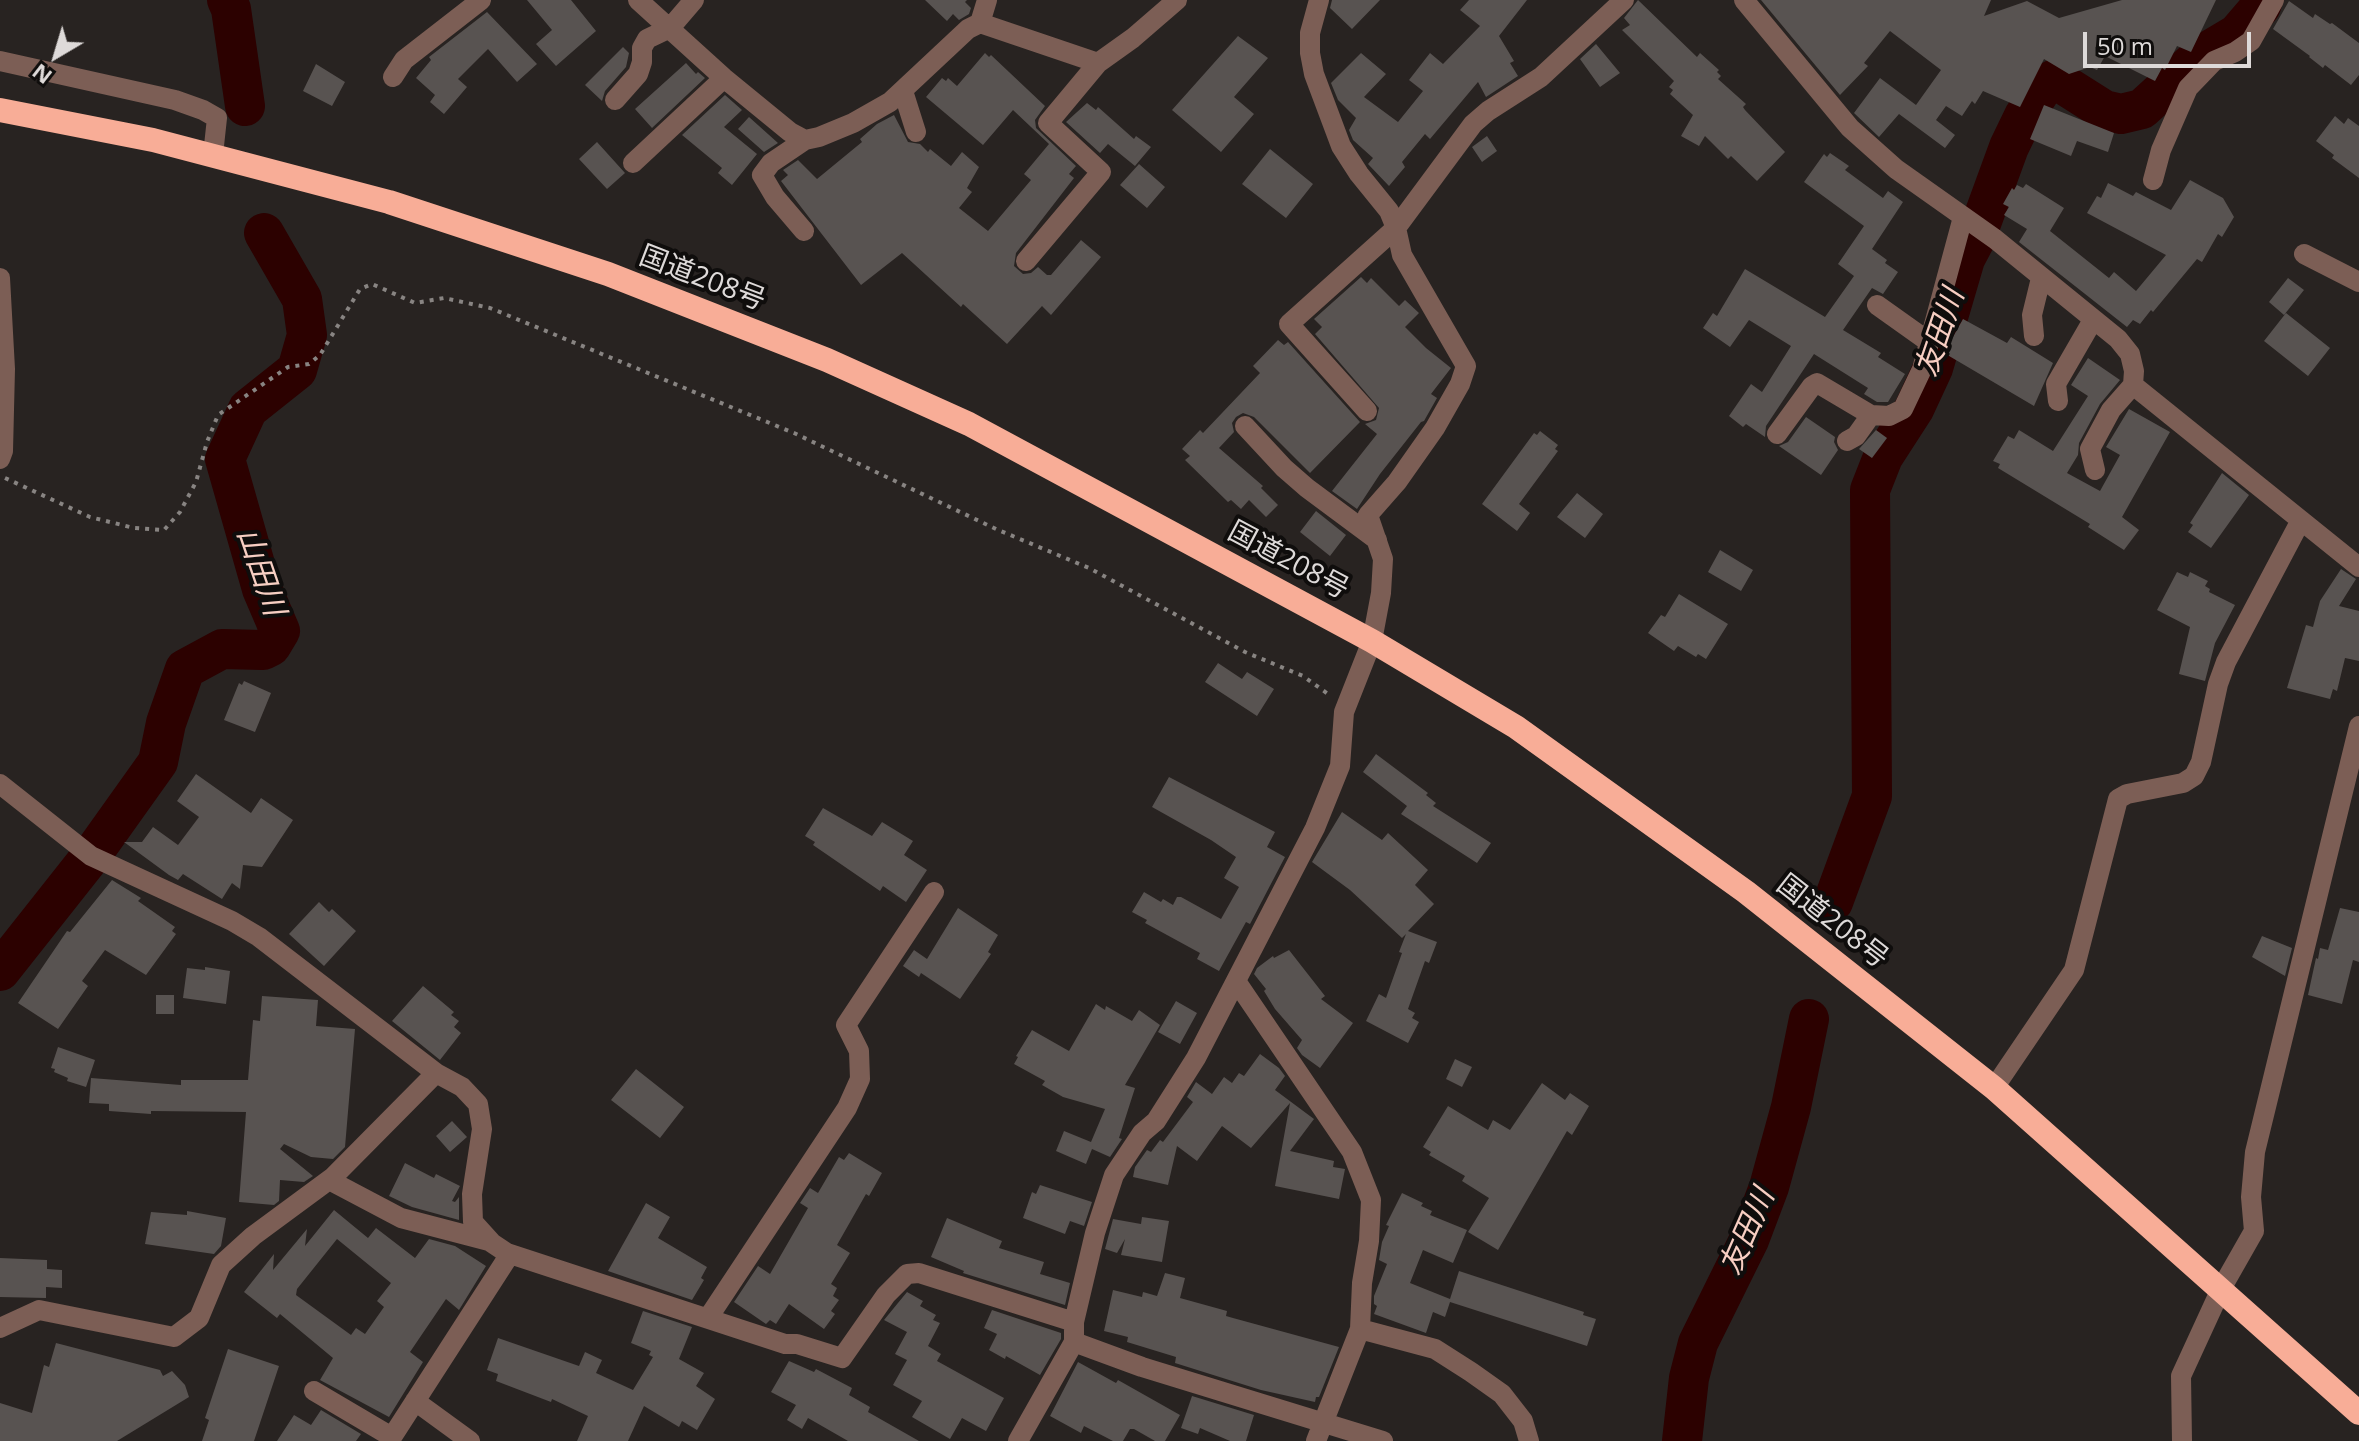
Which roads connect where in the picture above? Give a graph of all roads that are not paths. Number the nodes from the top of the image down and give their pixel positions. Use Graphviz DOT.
graph roads {
  1 [pos="481,0"];
  2 [pos="638,0"];
  3 [pos="694,0"];
  4 [pos="987,0"];
  5 [pos="1177,0"];
  6 [pos="1319,0"];
  7 [pos="1624,0"];
  8 [pos="1744,0"];
  9 [pos="2274,0"];
  10 [pos="980,23"];
  11 [pos="670,28"];
  12 [pos="0,61"];
  13 [pos="1098,63"];
  14 [pos="393,77"];
  15 [pos="724,78"];
  16 [pos="903,91"];
  17 [pos="615,100"];
  18 [pos="0,110"];
  19 [pos="916,132"];
  20 [pos="805,140"];
  21 [pos="213,155"];
  22 [pos="633,163"];
  23 [pos="2153,180"];
  24 [pos="1967,220"];
  25 [pos="1396,228"];
  26 [pos="804,231"];
  27 [pos="2304,254"];
  28 [pos="1026,261"];
  29 [pos="0,278"];
  30 [pos="2041,278"];
  31 [pos="2359,282"];
  32 [pos="1877,305"];
  33 [pos="2093,320"];
  34 [pos="2034,336"];
  35 [pos="1929,342"];
  36 [pos="2133,385"];
  37 [pos="2058,401"];
  38 [pos="1367,411"];
  39 [pos="1871,415"];
  40 [pos="1245,426"];
  41 [pos="1777,434"];
  42 [pos="1847,441"];
  43 [pos="0,459"];
  44 [pos="2095,470"];
  45 [pos="2300,522"];
  46 [pos="1377,540"];
  47 [pos="2359,567"];
  48 [pos="1372,641"];
  49 [pos="2359,726"];
  50 [pos="0,784"];
  51 [pos="934,892"];
  52 [pos="1236,981"];
  53 [pos="436,1073"];
  54 [pos="1994,1088"];
  55 [pos="329,1180"];
  56 [pos="489,1241"];
  57 [pos="510,1254"];
  58 [pos="2221,1289"];
  59 [pos="708,1318"];
  60 [pos="0,1328"];
  61 [pos="1360,1329"];
  62 [pos="1074,1332"];
  63 [pos="314,1391"];
  64 [pos="415,1401"];
  65 [pos="2359,1413"];
  66 [pos="1319,1432"];
  67 [pos="470,1441"];
  68 [pos="1018,1441"];
  69 [pos="1383,1441"];
  70 [pos="1529,1441"];
  71 [pos="2182,1441"];
  1 -- 14 [label="street"];
  2 -- 11 [label="street"];
  3 -- 11 [label="street"];
  4 -- 10 [label="street"];
  5 -- 13 [label="street"];
  6 -- 25 [label="street"];
  7 -- 25 [label="street"];
  8 -- 24 [label="street"];
  9 -- 23 [label="street"];
  10 -- 13 [label="street"];
  10 -- 16 [label="street"];
  11 -- 15 [label="street"];
  11 -- 17 [label="street"];
  12 -- 21 [label="street"];
  13 -- 28 [label="street"];
  15 -- 20 [label="street"];
  15 -- 22 [label="street"];
  16 -- 19 [label="street"];
  16 -- 20 [label="street"];
  18 -- 21 [label="highway, 国道208号"];
  20 -- 26 [label="street"];
  21 -- 48 [label="highway, 国道208号"];
  24 -- 30 [label="street"];
  24 -- 35 [label="street"];
  25 -- 38 [label="street"];
  25 -- 46 [label="street"];
  27 -- 31 [label="street"];
  29 -- 43 [label="street"];
  30 -- 33 [label="street"];
  30 -- 34 [label="street"];
  32 -- 35 [label="street"];
  33 -- 36 [label="street"];
  33 -- 37 [label="street"];
  35 -- 39 [label="street"];
  36 -- 44 [label="street"];
  36 -- 45 [label="street"];
  39 -- 41 [label="street"];
  39 -- 42 [label="street"];
  40 -- 46 [label="street"];
  45 -- 47 [label="street"];
  45 -- 54 [label="street"];
  46 -- 48 [label="street"];
  48 -- 52 [label="street"];
  48 -- 54 [label="highway, 国道208号"];
  49 -- 58 [label="street"];
  50 -- 53 [label="street"];
  51 -- 59 [label="street"];
  52 -- 61 [label="street"];
  52 -- 62 [label="street"];
  53 -- 55 [label="street"];
  53 -- 56 [label="street"];
  54 -- 58 [label="highway, 国道208号"];
  55 -- 56 [label="street"];
  55 -- 60 [label="street"];
  56 -- 57 [label="street"];
  57 -- 59 [label="street"];
  57 -- 64 [label="street"];
  58 -- 65 [label="highway, 国道208号"];
  58 -- 71 [label="street"];
  59 -- 62 [label="street"];
  61 -- 66 [label="street"];
  61 -- 70 [label="street"];
  62 -- 66 [label="street"];
  62 -- 68 [label="street"];
  63 -- 64 [label="street"];
  64 -- 67 [label="street"];
  66 -- 69 [label="street"];
}
